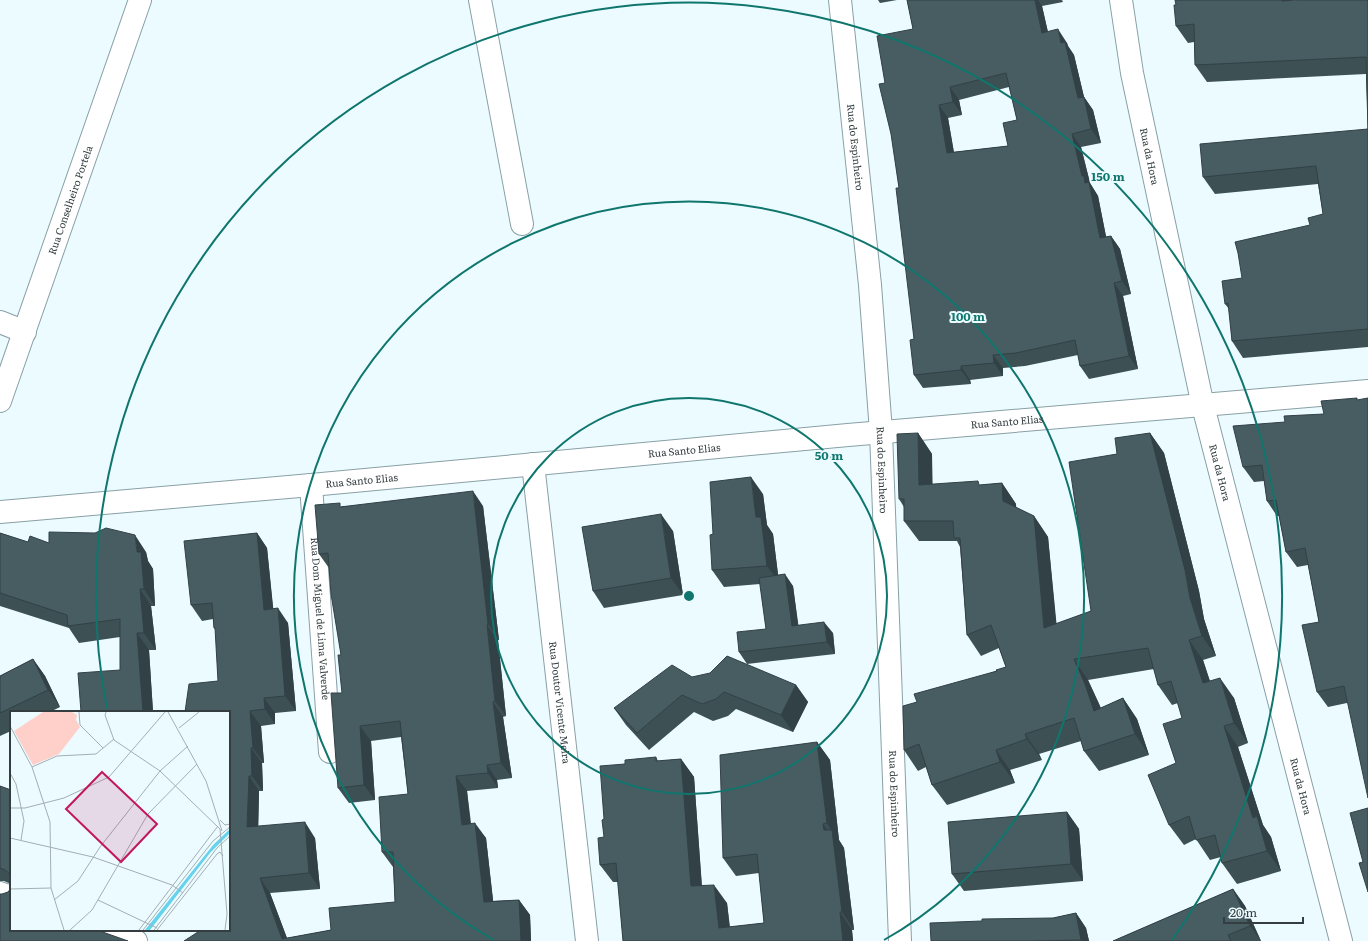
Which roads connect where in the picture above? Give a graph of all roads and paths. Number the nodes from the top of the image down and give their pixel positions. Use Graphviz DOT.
graph roads {
  1 [pos="140,0"];
  2 [pos="480,0"];
  3 [pos="840,0"];
  4 [pos="1121,0"];
  5 [pos="522,224"];
  6 [pos="0,322"];
  7 [pos="25,332"];
  8 [pos="1368,391"];
  9 [pos="0,401"];
  10 [pos="1204,406"];
  11 [pos="881,432"];
  12 [pos="533,464"];
  13 [pos="311,485"];
  14 [pos="0,512"];
  15 [pos="330,752"];
  16 [pos="0,893"];
  17 [pos="10,897"];
  18 [pos="108,931"];
  19 [pos="136,941"];
  20 [pos="587,941"];
  21 [pos="900,941"];
  22 [pos="1341,941"];
  1 -- 7 [label="street, Rua Conselheiro Portela"];
  2 -- 5 [label="street"];
  3 -- 11 [label="street, Rua do Espinheiro"];
  4 -- 10 [label="street, Rua da Hora"];
  6 -- 7 [label="street"];
  7 -- 9 [label="street, Rua Conselheiro Portela"];
  8 -- 10 [label="street, Rua Santo Elias"];
  10 -- 11 [label="street, Rua Santo Elias"];
  10 -- 22 [label="street, Rua da Hora"];
  11 -- 12 [label="street, Rua Santo Elias"];
  11 -- 21 [label="street, Rua do Espinheiro"];
  12 -- 13 [label="street, Rua Santo Elias"];
  12 -- 20 [label="street, Rua Doutor Vicente Meira"];
  13 -- 14 [label="street, Rua Santo Elias"];
  13 -- 15 [label="street, Rua Dom Miguel de Lima Valverde"];
  16 -- 17 [label="street"];
  18 -- 19 [label="street"];
}
